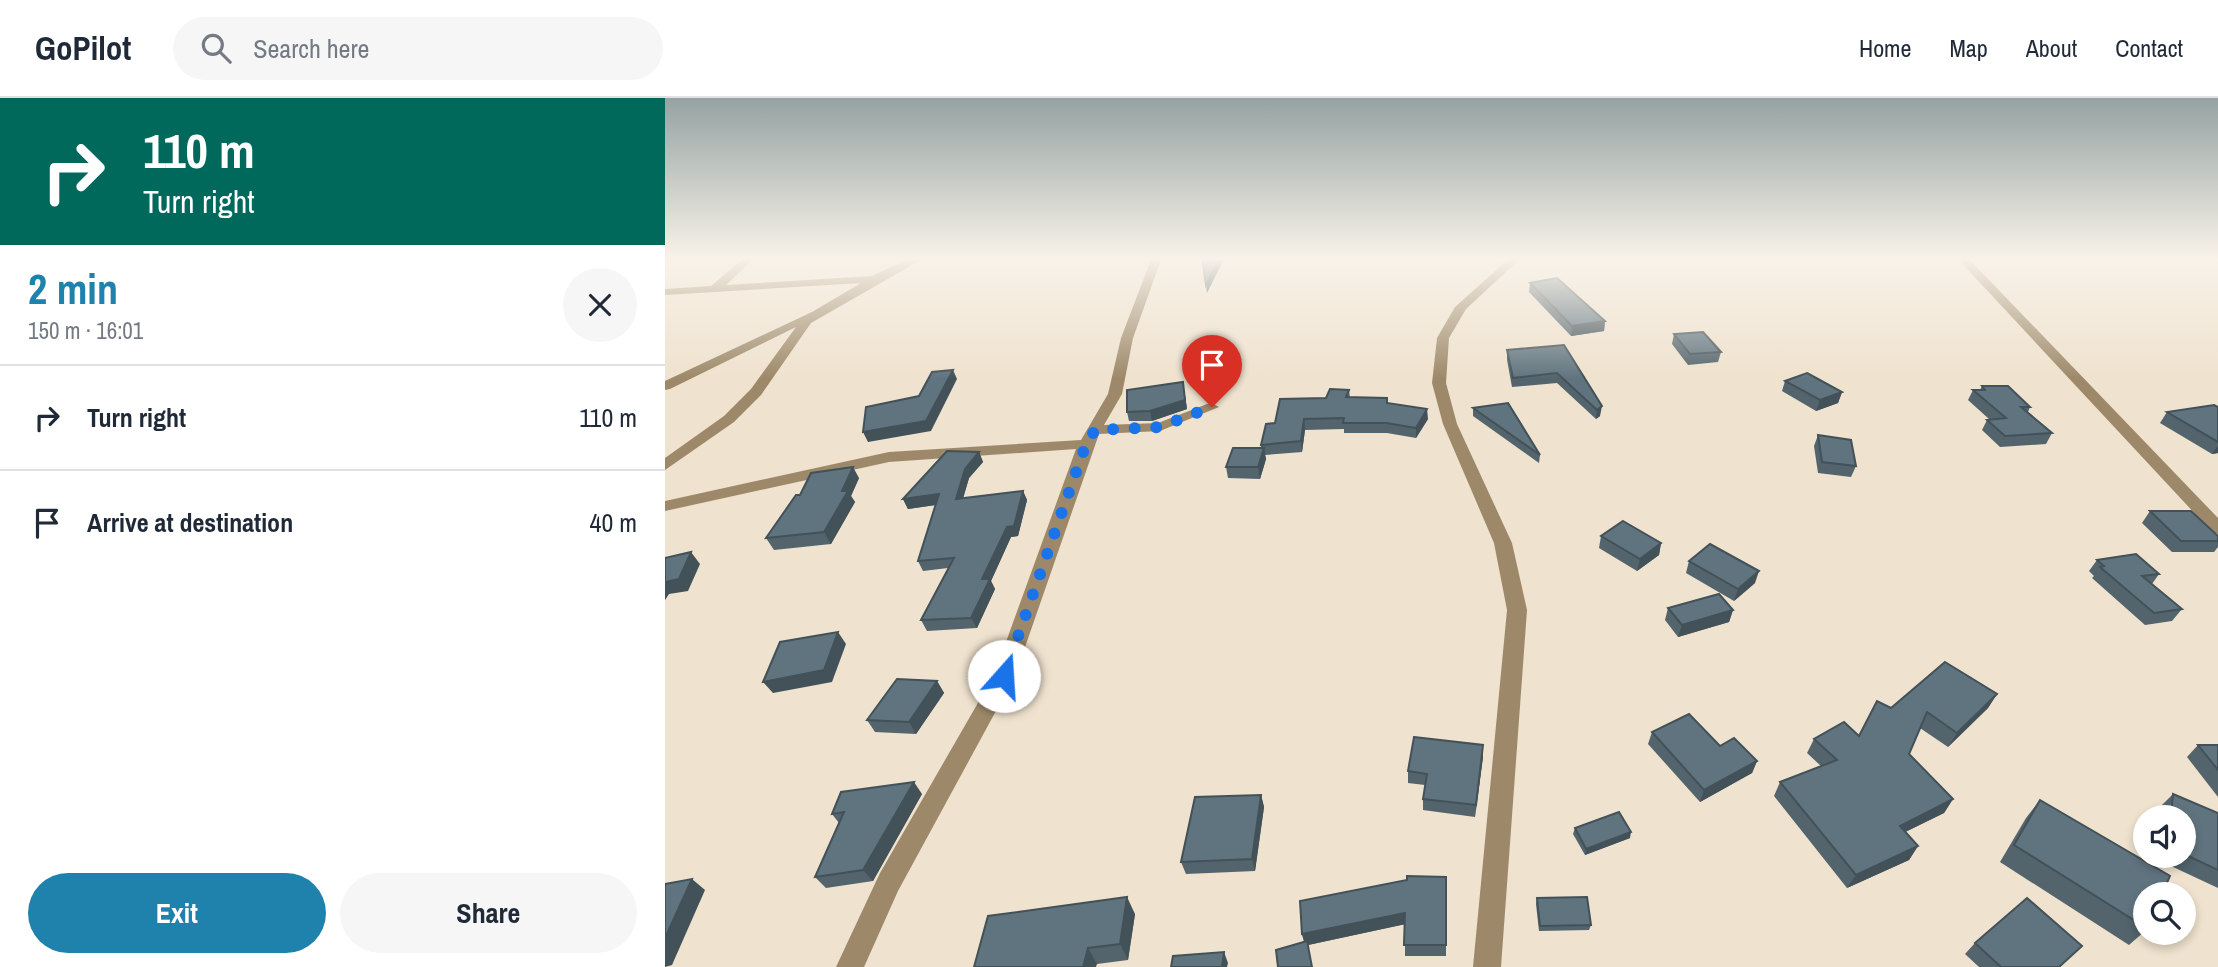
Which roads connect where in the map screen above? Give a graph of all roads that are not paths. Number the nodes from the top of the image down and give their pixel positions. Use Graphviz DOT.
graph roads {
  1 [pos="842,298"];
  2 [pos="1142,298"];
  3 [pos="1472,298"];
  4 [pos="1999,298"];
  5 [pos="822,309"];
  6 [pos="665,386"];
  7 [pos="1212,407"];
  8 [pos="1090,437"];
  9 [pos="665,465"];
  10 [pos="665,506"];
  11 [pos="2218,528"];
  12 [pos="850,967"];
  13 [pos="1487,967"];
  1 -- 5 [label="street"];
  2 -- 8 [label="street"];
  3 -- 13 [label="street"];
  4 -- 11 [label="street"];
  5 -- 6 [label="street"];
  5 -- 9 [label="street"];
  7 -- 8 [label="street"];
  8 -- 10 [label="street"];
  8 -- 12 [label="street"];
}
